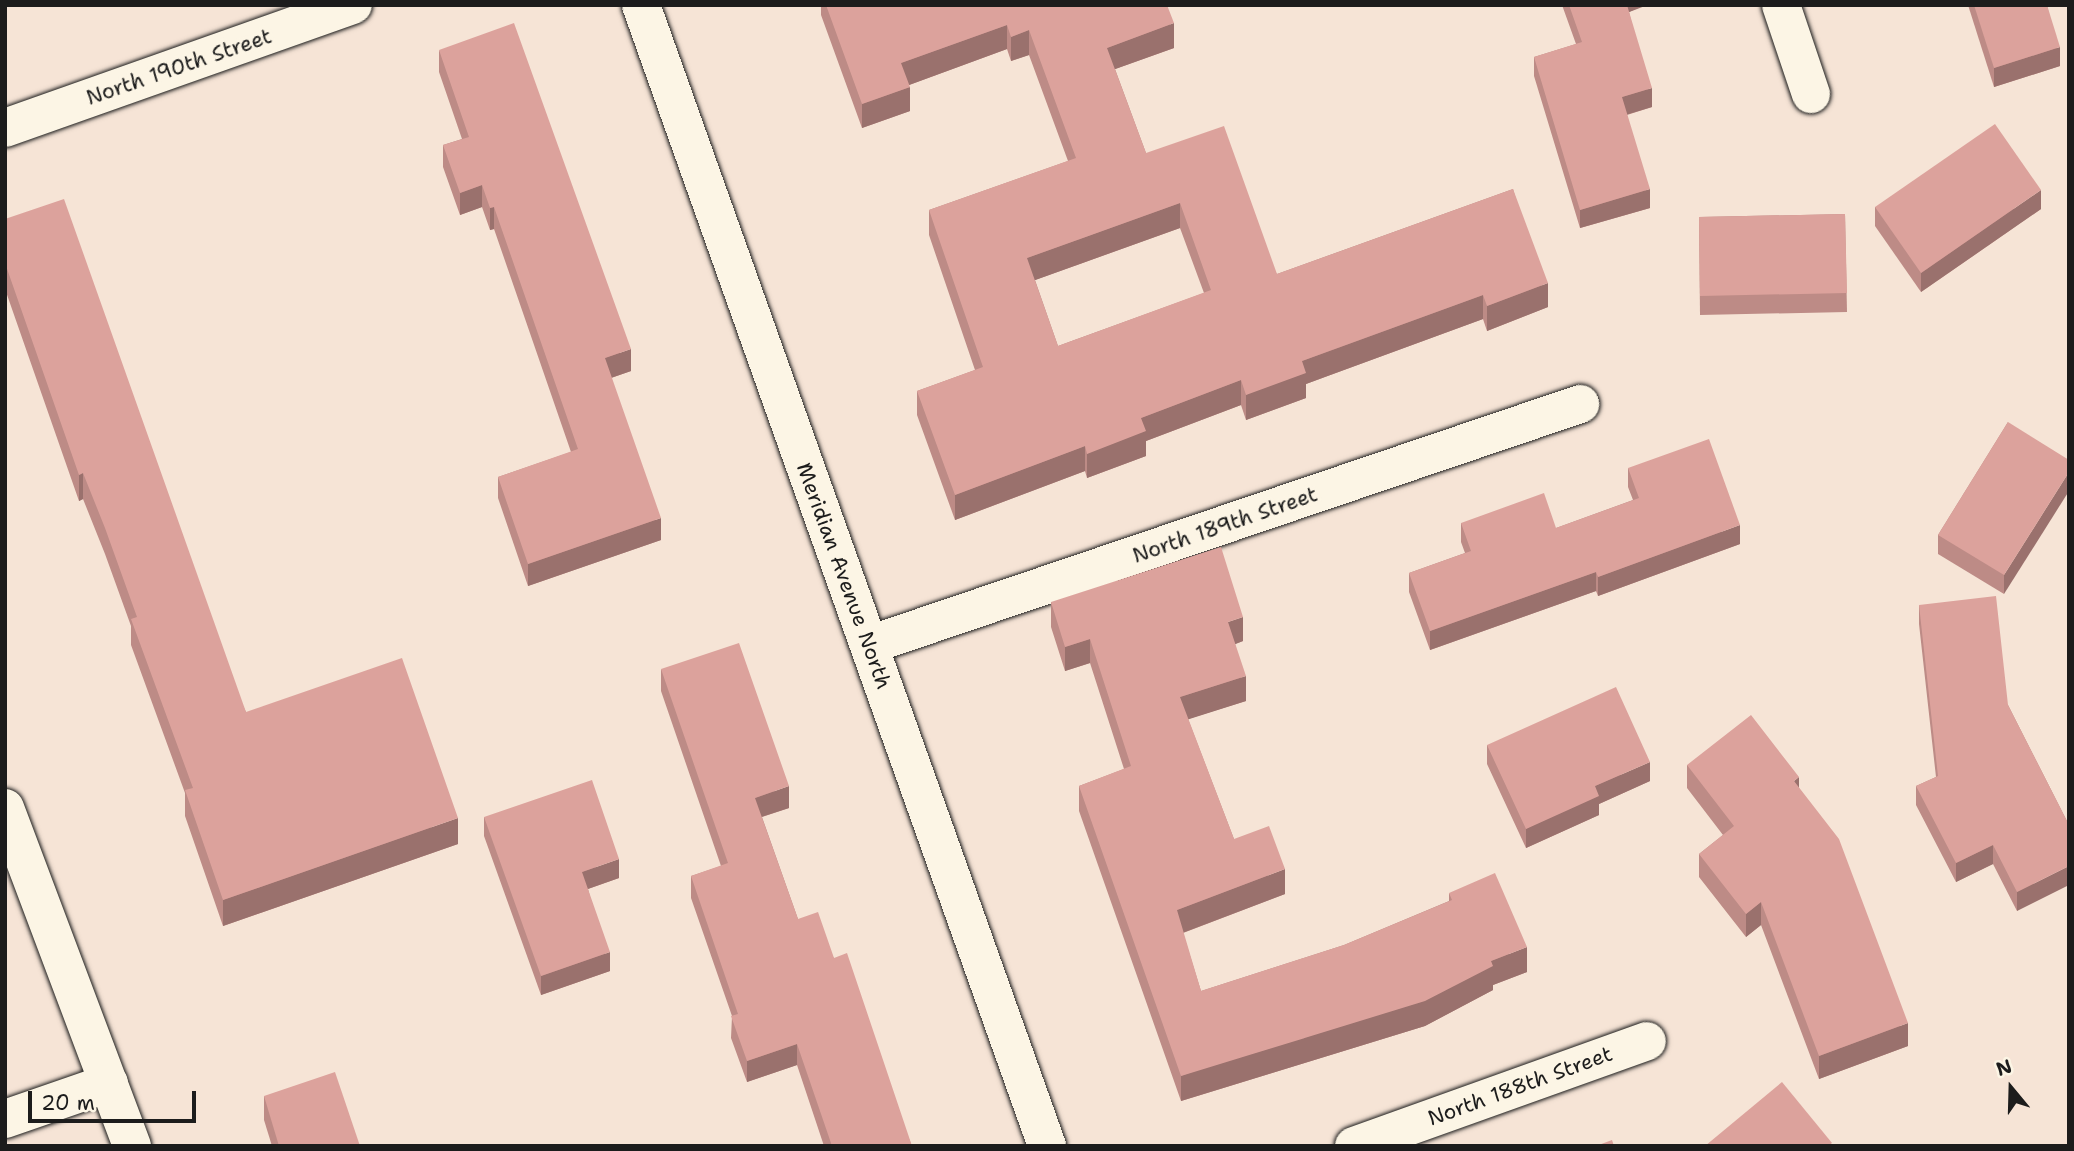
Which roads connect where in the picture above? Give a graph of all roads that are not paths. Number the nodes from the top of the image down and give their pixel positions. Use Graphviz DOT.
graph roads {
  1 [pos="353,5"];
  2 [pos="641,5"];
  3 [pos="1781,5"];
  4 [pos="1811,94"];
  5 [pos="5,128"];
  6 [pos="1580,404"];
  7 [pos="869,645"];
  8 [pos="5,808"];
  9 [pos="1647,1041"];
  10 [pos="108,1083"];
  11 [pos="5,1119"];
  12 [pos="132,1146"];
  13 [pos="1047,1146"];
  14 [pos="1353,1146"];
  1 -- 5 [label="street, North 190th Street"];
  2 -- 7 [label="street, Meridian Avenue North"];
  3 -- 4 [label="street"];
  6 -- 7 [label="street, North 189th Street"];
  7 -- 13 [label="street, Meridian Avenue North"];
  8 -- 10 [label="street"];
  9 -- 14 [label="street, North 188th Street"];
  10 -- 11 [label="street"];
  10 -- 12 [label="street"];
}
